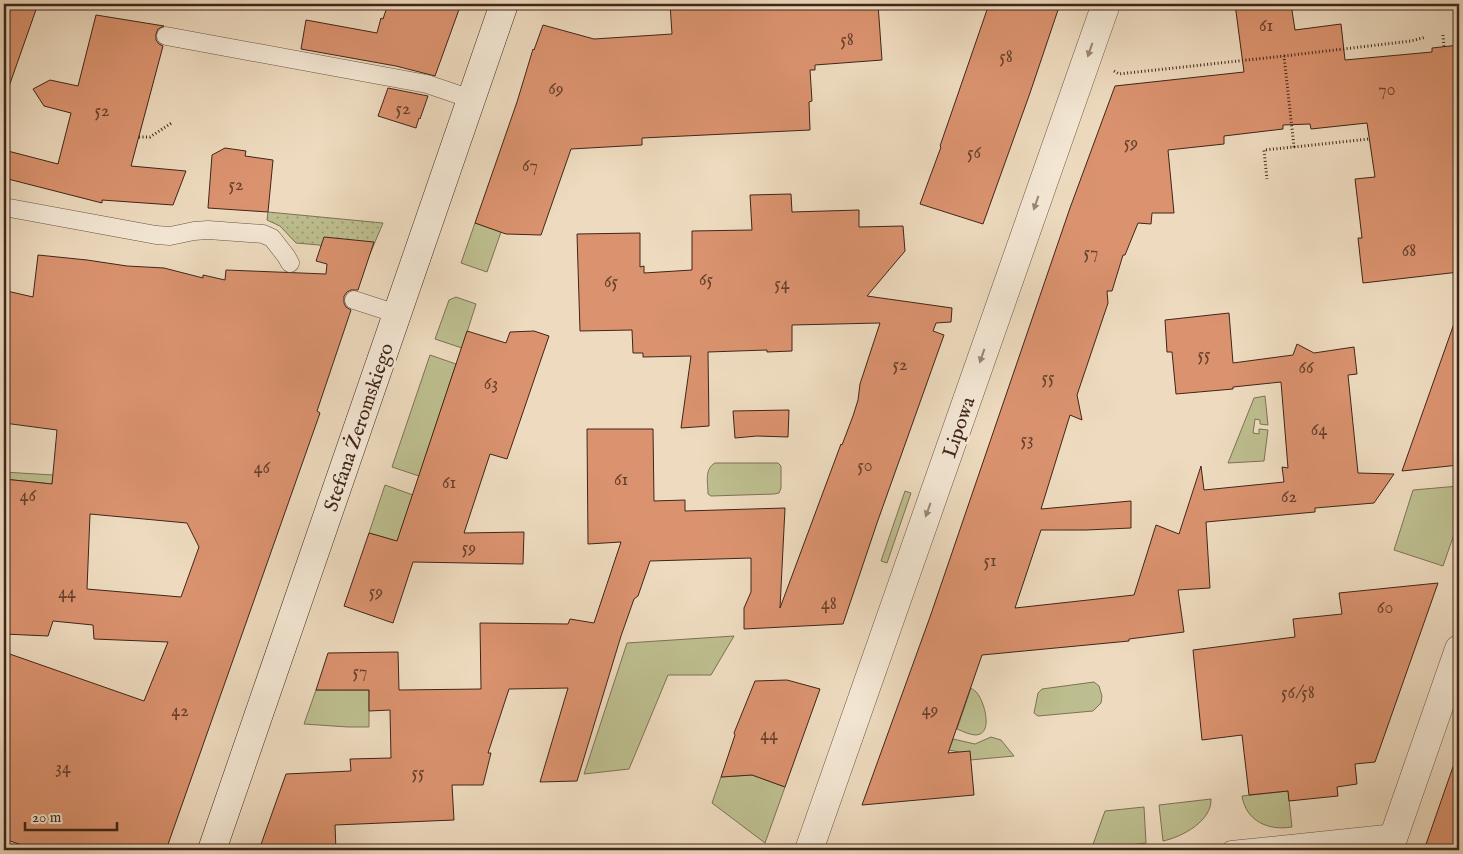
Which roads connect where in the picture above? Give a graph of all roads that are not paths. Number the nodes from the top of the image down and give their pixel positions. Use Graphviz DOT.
graph roads {
  1 [pos="504,4"];
  2 [pos="1106,4"];
  3 [pos="166,36"];
  4 [pos="471,99"];
  5 [pos="4,207"];
  6 [pos="290,263"];
  7 [pos="354,300"];
  8 [pos="397,314"];
  9 [pos="1459,649"];
  10 [pos="1392,842"];
  11 [pos="212,850"];
  12 [pos="809,850"];
  13 [pos="1230,850"];
  1 -- 4 [label="street, Stefana Żeromskiego"];
  2 -- 12 [label="street, Lipowa, one-way"];
  3 -- 4 [label="lane"];
  4 -- 8 [label="street, Stefana Żeromskiego"];
  5 -- 6 [label="lane"];
  7 -- 8 [label="lane"];
  8 -- 11 [label="street, Stefana Żeromskiego"];
  9 -- 10 [label="street"];
  10 -- 13 [label="lane"];
}
